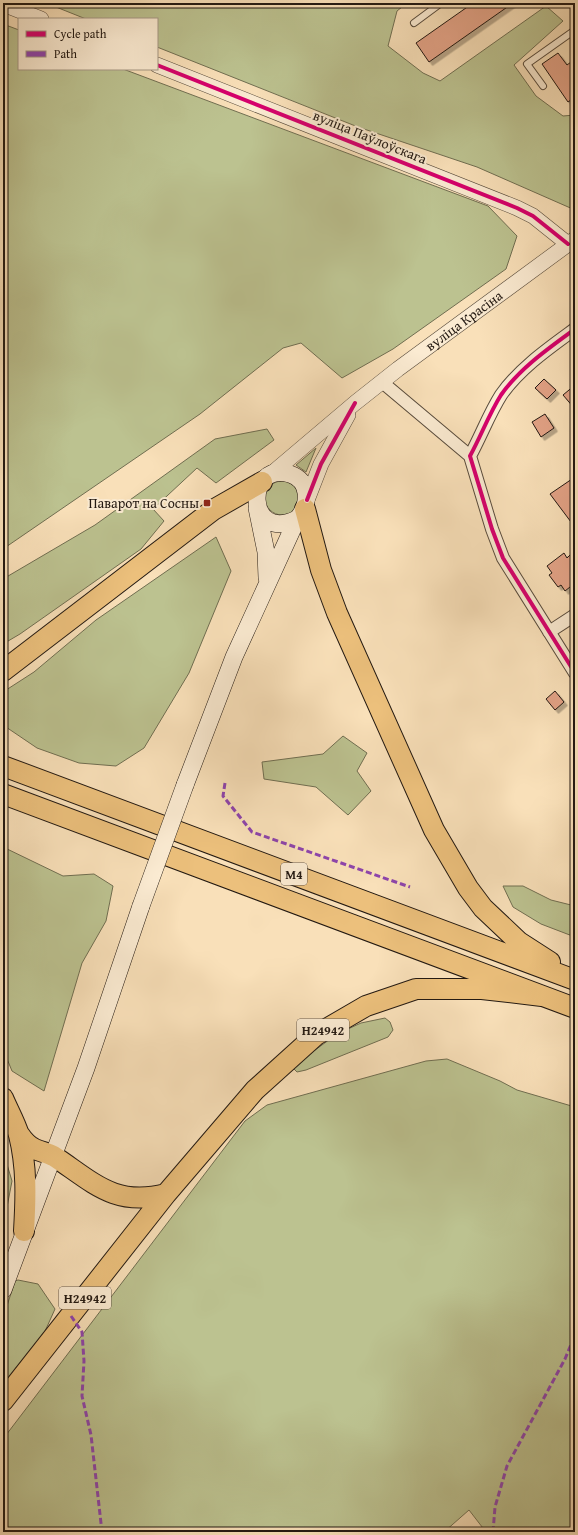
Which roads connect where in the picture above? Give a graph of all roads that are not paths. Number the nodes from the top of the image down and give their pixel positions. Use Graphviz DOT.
graph roads {
  1 [pos="441,3"];
  2 [pos="3,4"];
  3 [pos="39,18"];
  4 [pos="414,23"];
  5 [pos="575,30"];
  6 [pos="158,64"];
  7 [pos="543,86"];
  8 [pos="571,242"];
  9 [pos="575,329"];
  10 [pos="382,382"];
  11 [pos="355,403"];
  12 [pos="470,456"];
  13 [pos="266,479"];
  14 [pos="257,506"];
  15 [pos="303,509"];
  16 [pos="266,582"];
  17 [pos="575,615"];
  18 [pos="549,632"];
  19 [pos="3,671"];
  20 [pos="575,673"];
  21 [pos="3,766"];
  22 [pos="3,794"];
  23 [pos="575,979"];
  24 [pos="542,996"];
  25 [pos="575,1008"];
  26 [pos="3,1098"];
  27 [pos="19,1134"];
  28 [pos="53,1156"];
  29 [pos="166,1194"];
  30 [pos="24,1231"];
  31 [pos="3,1290"];
  32 [pos="3,1401"];
  1 -- 4 [label="lane"];
  2 -- 3 [label="street"];
  5 -- 7 [label="lane"];
  6 -- 8 [label="street, вуліца Паўлоўскага"];
  8 -- 10 [label="street, вуліца Красіна"];
  9 -- 12 [label="street"];
  10 -- 11 [label="street, вуліца Красіна"];
  10 -- 12 [label="street"];
  11 -- 13 [label="street, вуліца Красіна"];
  11 -- 15 [label="street, вуліца Красіна"];
  12 -- 18 [label="street"];
  13 -- 14 [label="main road"];
  13 -- 15 [label="main road"];
  13 -- 19 [label="highway"];
  14 -- 15 [label="main road"];
  14 -- 16 [label="main road"];
  15 -- 16 [label="main road"];
  15 -- 23 [label="highway"];
  16 -- 28 [label="main road, bridge"];
  17 -- 18 [label="street"];
  18 -- 20 [label="street"];
  21 -- 23 [label="highway, М4"];
  22 -- 24 [label="highway, М4"];
  24 -- 25 [label="highway, М4"];
  24 -- 29 [label="highway, Н24942"];
  26 -- 27 [label="highway"];
  27 -- 28 [label="highway"];
  27 -- 30 [label="highway"];
  28 -- 29 [label="highway"];
  28 -- 30 [label="main road"];
  29 -- 32 [label="highway, Н24942"];
  30 -- 31 [label="main road"];
}
